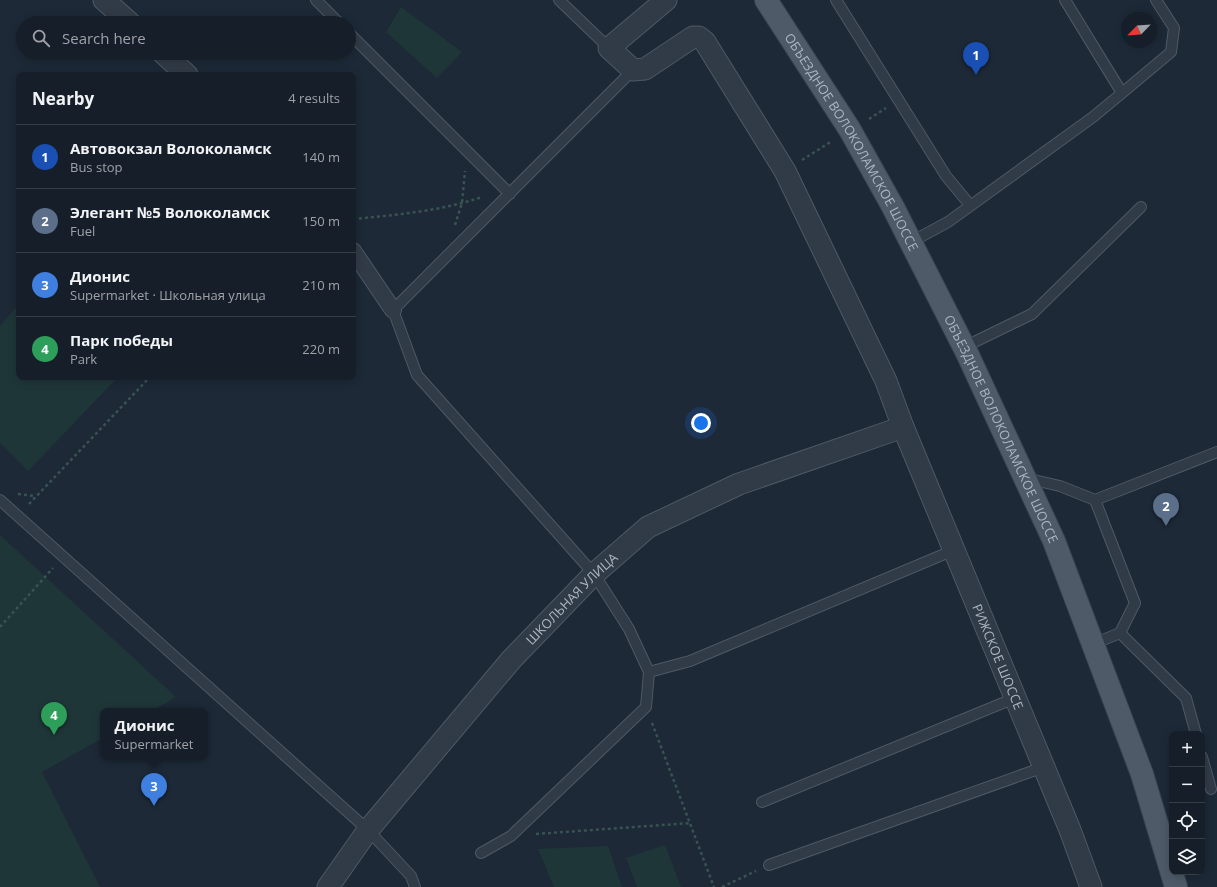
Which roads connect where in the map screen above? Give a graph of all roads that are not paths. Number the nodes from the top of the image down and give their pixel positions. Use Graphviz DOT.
graph roads {
  1 [pos="104,0"];
  2 [pos="316,0"];
  3 [pos="559,0"];
  4 [pos="666,0"];
  5 [pos="766,0"];
  6 [pos="836,0"];
  7 [pos="1065,0"];
  8 [pos="1156,0"];
  9 [pos="122,16"];
  10 [pos="332,16"];
  11 [pos="356,40"];
  12 [pos="609,48"];
  13 [pos="171,60"];
  14 [pos="633,70"];
  15 [pos="184,72"];
  16 [pos="1122,93"];
  17 [pos="510,194"];
  18 [pos="970,205"];
  19 [pos="1141,206"];
  20 [pos="911,242"];
  21 [pos="356,255"];
  22 [pos="393,310"];
  23 [pos="964,347"];
  24 [pos="903,427"];
  25 [pos="1217,452"];
  26 [pos="1024,477"];
  27 [pos="0,500"];
  28 [pos="1095,500"];
  29 [pos="954,550"];
  30 [pos="594,574"];
  31 [pos="1120,633"];
  32 [pos="1093,644"];
  33 [pos="649,672"];
  34 [pos="1015,698"];
  35 [pos="1195,731"];
  36 [pos="1044,766"];
  37 [pos="1204,767"];
  38 [pos="1210,789"];
  39 [pos="762,802"];
  40 [pos="368,830"];
  41 [pos="481,853"];
  42 [pos="769,865"];
  43 [pos="328,887"];
  44 [pos="415,887"];
  45 [pos="1091,887"];
  46 [pos="1176,887"];
  1 -- 9 [label="street"];
  2 -- 10 [label="lane"];
  3 -- 12 [label="lane"];
  4 -- 12 [label="street"];
  5 -- 20 [label="main road, ОБЪЕЗДНОЕ ВОЛОКОЛАМСКОЕ ШОССЕ"];
  6 -- 18 [label="lane"];
  7 -- 16 [label="lane"];
  8 -- 16 [label="lane"];
  11 -- 17 [label="lane"];
  12 -- 14 [label="street"];
  13 -- 15 [label="street"];
  14 -- 17 [label="lane"];
  14 -- 24 [label="street, РИЖСКОЕ ШОССЕ"];
  16 -- 18 [label="lane"];
  17 -- 22 [label="lane"];
  18 -- 20 [label="lane"];
  19 -- 23 [label="lane"];
  20 -- 23 [label="main road, ОБЪЕЗДНОЕ ВОЛОКОЛАМСКОЕ ШОССЕ"];
  21 -- 22 [label="street"];
  22 -- 30 [label="lane"];
  23 -- 26 [label="main road, ОБЪЕЗДНОЕ ВОЛОКОЛАМСКОЕ ШОССЕ"];
  24 -- 29 [label="street, РИЖСКОЕ ШОССЕ"];
  24 -- 30 [label="street, ШКОЛЬНАЯ УЛИЦА"];
  25 -- 28 [label="lane"];
  26 -- 28 [label="lane"];
  26 -- 32 [label="main road, ОБЪЕЗДНОЕ ВОЛОКОЛАМСКОЕ ШОССЕ"];
  27 -- 40 [label="lane"];
  28 -- 31 [label="lane"];
  29 -- 33 [label="lane"];
  29 -- 34 [label="street, РИЖСКОЕ ШОССЕ"];
  30 -- 33 [label="lane"];
  30 -- 40 [label="street, ШКОЛЬНАЯ УЛИЦА"];
  31 -- 32 [label="lane"];
  31 -- 35 [label="lane"];
  32 -- 46 [label="main road, ОБЪЕЗДНОЕ ВОЛОКОЛАМСКОЕ ШОССЕ"];
  33 -- 41 [label="lane"];
  34 -- 36 [label="street, РИЖСКОЕ ШОССЕ"];
  34 -- 39 [label="lane"];
  36 -- 42 [label="lane"];
  36 -- 45 [label="street, РИЖСКОЕ ШОССЕ"];
  37 -- 38 [label="lane"];
  40 -- 43 [label="street, ШКОЛЬНАЯ УЛИЦА"];
  40 -- 44 [label="lane"];
}
